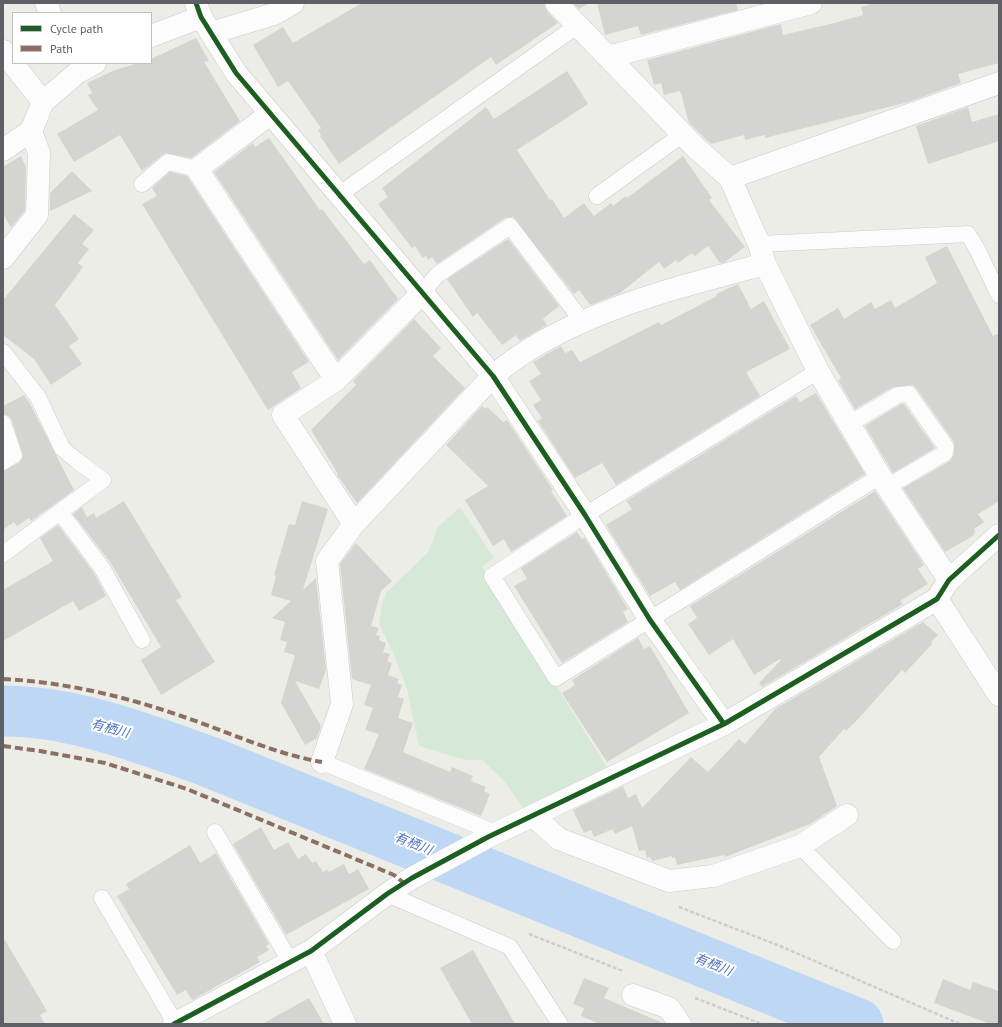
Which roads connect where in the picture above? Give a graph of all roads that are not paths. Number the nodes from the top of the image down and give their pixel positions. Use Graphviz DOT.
graph roads {
  1 [pos="293,3"];
  2 [pos="556,3"];
  3 [pos="811,3"];
  4 [pos="203,18"];
  5 [pos="578,26"];
  6 [pos="152,36"];
  7 [pos="3,51"];
  8 [pos="608,57"];
  9 [pos="12,62"];
  10 [pos="13,64"];
  11 [pos="82,66"];
  12 [pos="999,83"];
  13 [pos="43,102"];
  14 [pos="270,114"];
  15 [pos="31,131"];
  16 [pos="683,134"];
  17 [pos="3,150"];
  18 [pos="197,169"];
  19 [pos="730,178"];
  20 [pos="142,184"];
  21 [pos="340,194"];
  22 [pos="597,196"];
  23 [pos="762,254"];
  24 [pos="3,258"];
  25 [pos="422,293"];
  26 [pos="999,295"];
  27 [pos="583,322"];
  28 [pos="5,360"];
  29 [pos="818,371"];
  30 [pos="493,376"];
  31 [pos="336,380"];
  32 [pos="3,423"];
  33 [pos="849,424"];
  34 [pos="3,462"];
  35 [pos="884,482"];
  36 [pos="60,512"];
  37 [pos="585,515"];
  38 [pos="354,524"];
  39 [pos="999,535"];
  40 [pos="3,554"];
  41 [pos="949,580"];
  42 [pos="937,598"];
  43 [pos="650,620"];
  44 [pos="142,640"];
  45 [pos="999,694"];
  46 [pos="724,724"];
  47 [pos="322,762"];
  48 [pos="847,815"];
  49 [pos="533,816"];
  50 [pos="215,832"];
  51 [pos="492,835"];
  52 [pos="800,846"];
  53 [pos="388,894"];
  54 [pos="102,898"];
  55 [pos="893,941"];
  56 [pos="311,951"];
  57 [pos="291,963"];
  58 [pos="633,995"];
  59 [pos="175,1024"];
  60 [pos="346,1024"];
  61 [pos="560,1024"];
  62 [pos="680,1024"];
  1 -- 4 [label="street"];
  2 -- 5 [label="street"];
  3 -- 8 [label="street"];
  4 -- 6 [label="street"];
  4 -- 14 [label="street"];
  5 -- 8 [label="street"];
  5 -- 21 [label="lane"];
  7 -- 9 [label="street"];
  8 -- 16 [label="street"];
  10 -- 13 [label="street"];
  11 -- 13 [label="street"];
  12 -- 19 [label="street"];
  13 -- 15 [label="street"];
  14 -- 18 [label="street"];
  14 -- 21 [label="street"];
  15 -- 17 [label="street"];
  15 -- 24 [label="street"];
  16 -- 19 [label="street"];
  16 -- 22 [label="lane"];
  18 -- 20 [label="lane"];
  18 -- 31 [label="street"];
  19 -- 23 [label="street"];
  21 -- 25 [label="street"];
  23 -- 26 [label="lane"];
  23 -- 27 [label="street"];
  23 -- 29 [label="street"];
  25 -- 27 [label="lane"];
  25 -- 30 [label="street"];
  25 -- 31 [label="street"];
  27 -- 30 [label="street"];
  28 -- 36 [label="lane"];
  29 -- 33 [label="street"];
  29 -- 37 [label="lane"];
  30 -- 37 [label="street"];
  30 -- 38 [label="street"];
  31 -- 38 [label="street"];
  32 -- 34 [label="lane"];
  33 -- 35 [label="street"];
  33 -- 35 [label="lane"];
  35 -- 41 [label="street"];
  35 -- 43 [label="lane"];
  36 -- 40 [label="lane"];
  36 -- 44 [label="lane"];
  37 -- 43 [label="street"];
  37 -- 43 [label="lane"];
  38 -- 47 [label="street"];
  39 -- 41 [label="street"];
  41 -- 42 [label="street"];
  42 -- 45 [label="street"];
  42 -- 46 [label="street"];
  43 -- 46 [label="street"];
  46 -- 49 [label="street"];
  47 -- 51 [label="lane"];
  48 -- 52 [label="street"];
  49 -- 51 [label="street"];
  49 -- 52 [label="street"];
  50 -- 57 [label="lane"];
  51 -- 53 [label="street"];
  52 -- 55 [label="lane"];
  53 -- 56 [label="street"];
  53 -- 61 [label="lane"];
  54 -- 59 [label="lane"];
  56 -- 57 [label="street"];
  56 -- 60 [label="street"];
  57 -- 59 [label="street"];
  58 -- 62 [label="street"];
}
